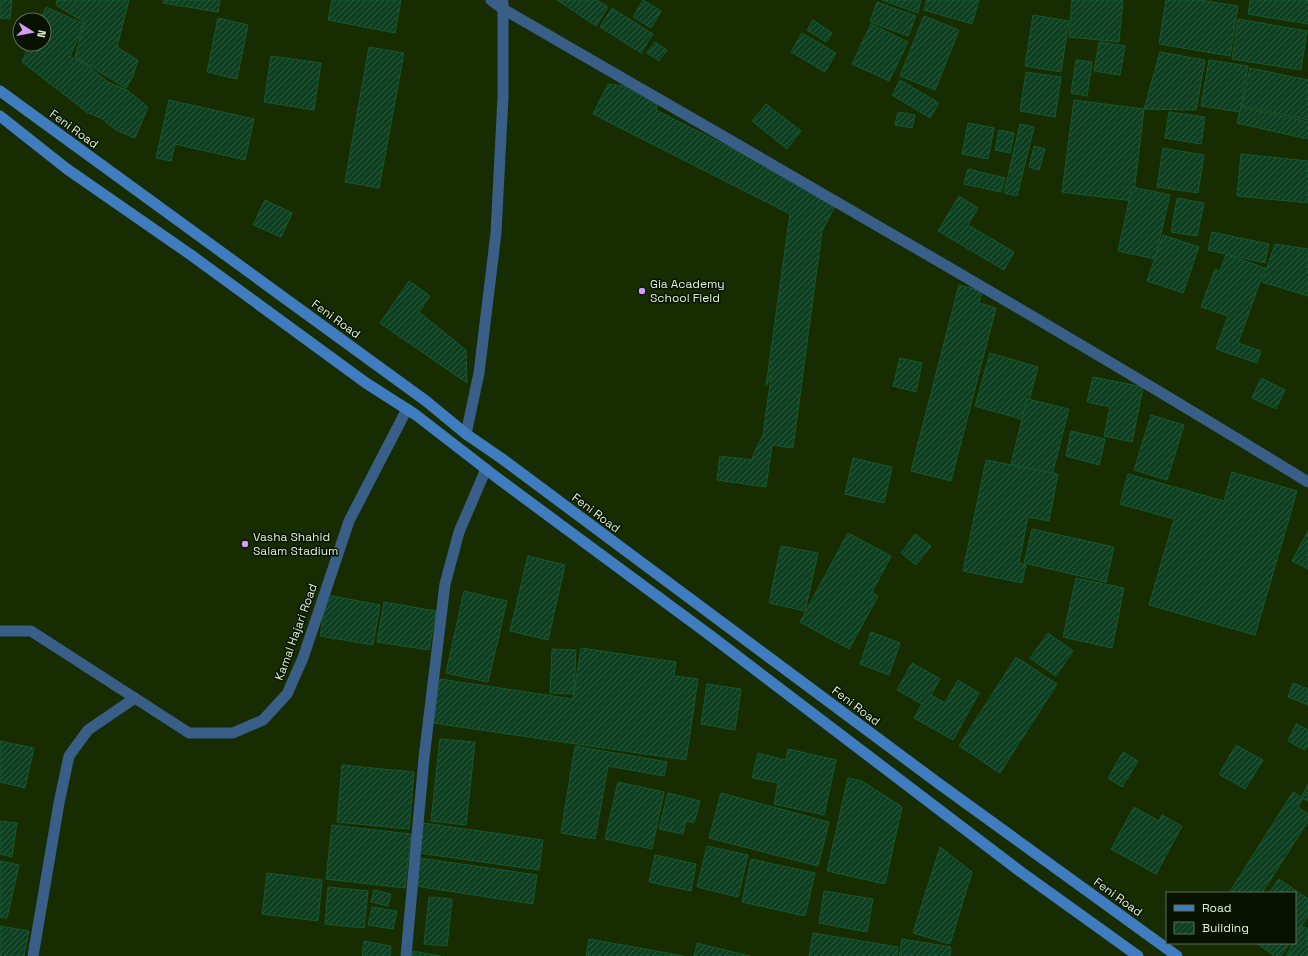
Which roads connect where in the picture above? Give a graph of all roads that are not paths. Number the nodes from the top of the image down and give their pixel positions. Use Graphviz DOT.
graph roads {
  1 [pos="491,0"];
  2 [pos="503,4"];
  3 [pos="0,92"];
  4 [pos="0,116"];
  5 [pos="407,409"];
  6 [pos="466,434"];
  7 [pos="486,469"];
  8 [pos="1308,482"];
  9 [pos="0,630"];
  10 [pos="135,698"];
  11 [pos="33,956"];
  12 [pos="406,956"];
  13 [pos="1138,956"];
  14 [pos="1177,956"];
  1 -- 2 [label="street"];
  2 -- 6 [label="street"];
  2 -- 8 [label="street"];
  3 -- 6 [label="main road, Feni Road"];
  4 -- 5 [label="main road"];
  5 -- 7 [label="main road"];
  5 -- 10 [label="street, Kamal Hajari Road"];
  6 -- 14 [label="main road, Feni Road"];
  7 -- 12 [label="street"];
  7 -- 13 [label="main road"];
  9 -- 10 [label="street, Kamal Hajari Road"];
  10 -- 11 [label="street"];
}
